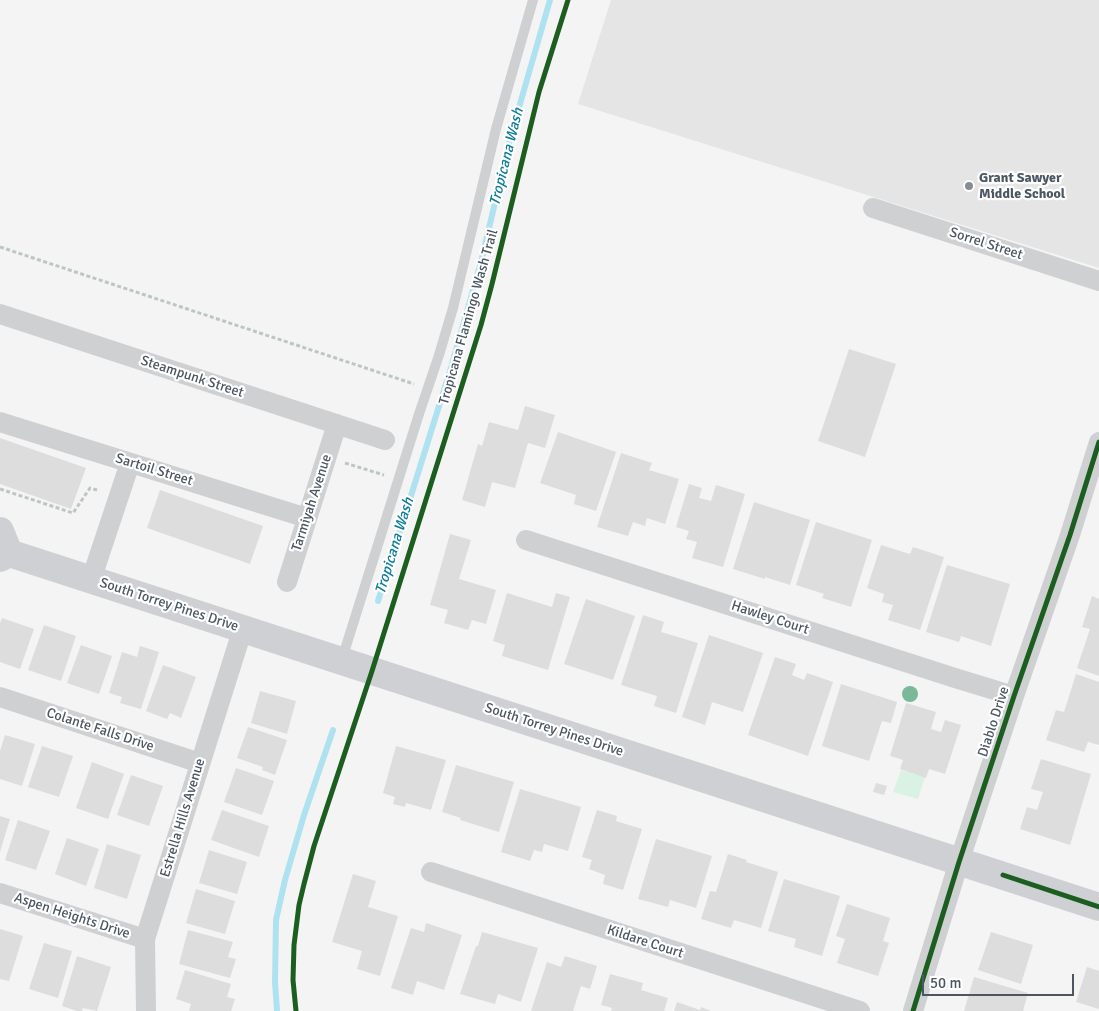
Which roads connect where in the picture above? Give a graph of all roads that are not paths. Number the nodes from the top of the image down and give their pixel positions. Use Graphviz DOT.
graph roads {
  1 [pos="533,0"];
  2 [pos="872,208"];
  3 [pos="1099,281"];
  4 [pos="0,314"];
  5 [pos="0,422"];
  6 [pos="337,424"];
  7 [pos="385,440"];
  8 [pos="1099,442"];
  9 [pos="130,463"];
  10 [pos="307,518"];
  11 [pos="526,540"];
  12 [pos="3,548"];
  13 [pos="91,580"];
  14 [pos="287,582"];
  15 [pos="243,628"];
  16 [pos="341,660"];
  17 [pos="1014,696"];
  18 [pos="0,697"];
  19 [pos="200,763"];
  20 [pos="959,862"];
  21 [pos="431,872"];
  22 [pos="0,893"];
  23 [pos="1099,907"];
  24 [pos="144,939"];
  25 [pos="146,1011"];
  26 [pos="860,1011"];
  27 [pos="913,1011"];
  1 -- 16 [label="lane"];
  2 -- 3 [label="street, Sorrel Street"];
  4 -- 6 [label="street, Steampunk Street"];
  5 -- 9 [label="street, Sartoil Street"];
  6 -- 7 [label="street, Steampunk Street"];
  6 -- 10 [label="street, Tarmiyah Avenue"];
  8 -- 17 [label="street, Diablo Drive"];
  9 -- 10 [label="street, Sartoil Street"];
  9 -- 13 [label="street"];
  10 -- 14 [label="street, Tarmiyah Avenue"];
  11 -- 17 [label="street, Hawley Court"];
  12 -- 13 [label="main road, South Torrey Pines Drive"];
  13 -- 15 [label="main road, South Torrey Pines Drive"];
  15 -- 16 [label="main road, South Torrey Pines Drive"];
  15 -- 19 [label="street, Estrella Hills Avenue"];
  16 -- 20 [label="main road, South Torrey Pines Drive"];
  17 -- 20 [label="street, Diablo Drive"];
  18 -- 19 [label="street, Colante Falls Drive"];
  19 -- 24 [label="street, Estrella Hills Avenue"];
  20 -- 23 [label="main road, South Torrey Pines Drive"];
  20 -- 27 [label="street, Diablo Drive"];
  21 -- 26 [label="street, Kildare Court"];
  22 -- 24 [label="street, Aspen Heights Drive"];
  24 -- 25 [label="street, Estrella Hills Avenue"];
}
